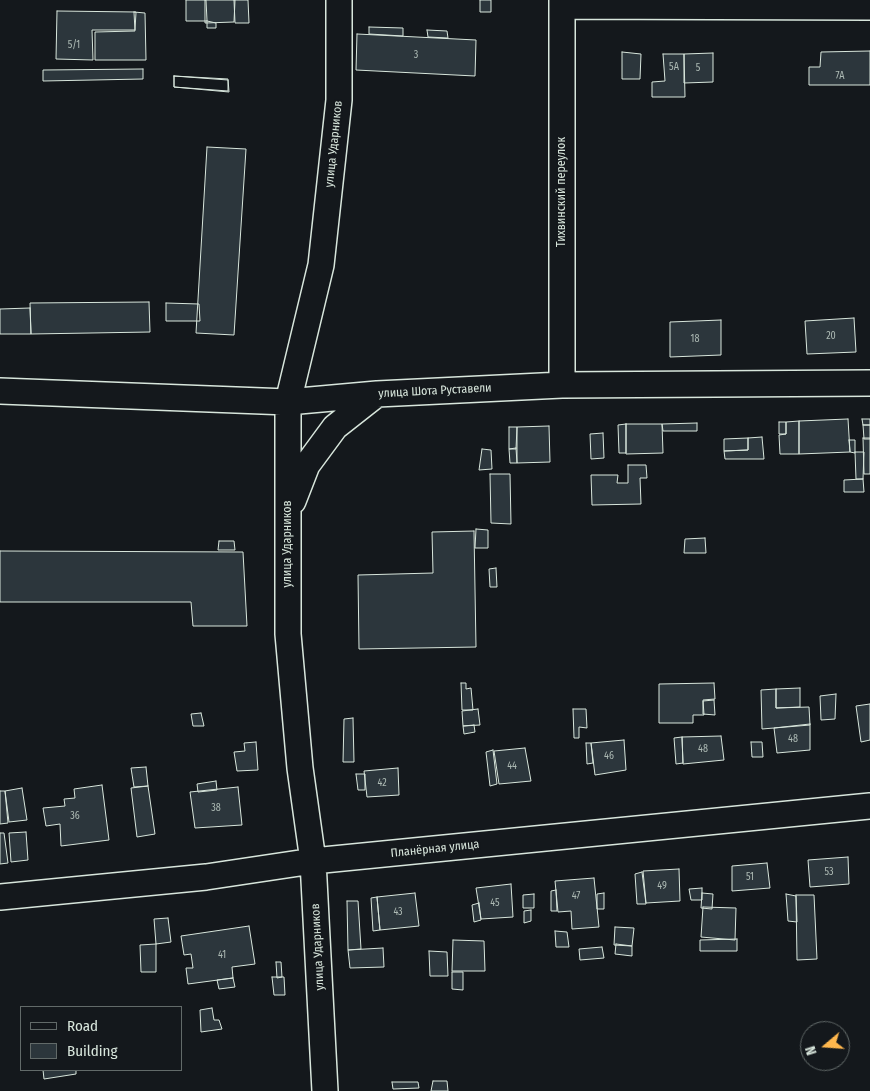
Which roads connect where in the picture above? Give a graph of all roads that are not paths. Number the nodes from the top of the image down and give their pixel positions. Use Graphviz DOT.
graph roads {
  1 [pos="338,0"];
  2 [pos="562,3"];
  3 [pos="870,7"];
  4 [pos="870,383"];
  5 [pos="562,385"];
  6 [pos="0,391"];
  7 [pos="377,394"];
  8 [pos="288,402"];
  9 [pos="288,515"];
  10 [pos="870,806"];
  11 [pos="313,861"];
  12 [pos="0,897"];
  13 [pos="325,1091"];
  1 -- 8 [label="street, улица Ударников"];
  2 -- 3 [label="street"];
  2 -- 5 [label="street, Тихвинский переулок"];
  4 -- 5 [label="street, улица Шота Руставели"];
  5 -- 7 [label="street, улица Шота Руставели"];
  6 -- 8 [label="street, улица Шота Руставели"];
  7 -- 8 [label="street, улица Шота Руставели"];
  7 -- 9 [label="street"];
  8 -- 9 [label="street, улица Ударников"];
  9 -- 11 [label="street, улица Ударников"];
  10 -- 11 [label="street, Планёрная улица"];
  11 -- 12 [label="street, Планёрная улица"];
  11 -- 13 [label="street, улица Ударников"];
}
